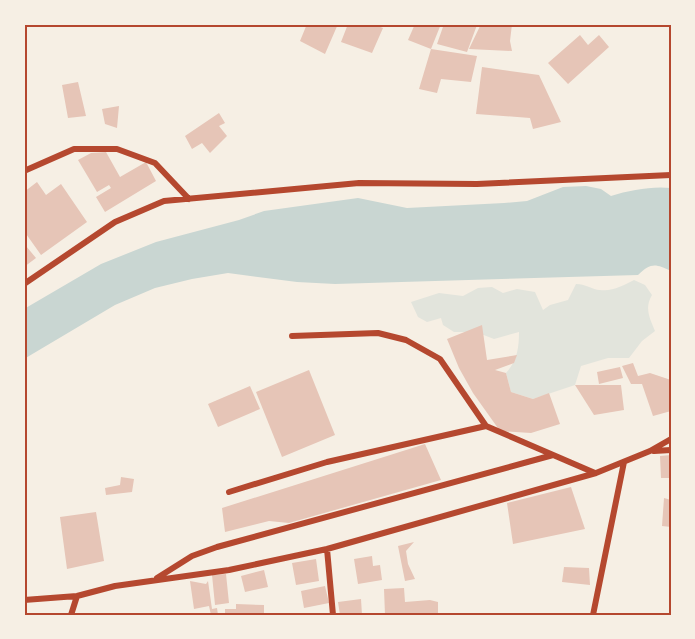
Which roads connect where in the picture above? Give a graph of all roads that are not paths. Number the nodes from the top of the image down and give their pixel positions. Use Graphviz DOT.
graph roads {
  1 [pos="24,171"];
  2 [pos="671,175"];
  3 [pos="189,199"];
  4 [pos="24,284"];
  5 [pos="292,336"];
  6 [pos="486,426"];
  7 [pos="671,439"];
  8 [pos="671,450"];
  9 [pos="650,451"];
  10 [pos="553,455"];
  11 [pos="624,462"];
  12 [pos="596,473"];
  13 [pos="229,492"];
  14 [pos="327,549"];
  15 [pos="155,579"];
  16 [pos="77,596"];
  17 [pos="24,600"];
  18 [pos="71,615"];
  19 [pos="333,615"];
  20 [pos="593,615"];
  1 -- 3 [label="street"];
  2 -- 3 [label="street"];
  3 -- 4 [label="street"];
  5 -- 6 [label="street"];
  6 -- 10 [label="street"];
  6 -- 13 [label="street"];
  7 -- 9 [label="street"];
  8 -- 9 [label="street"];
  9 -- 11 [label="street"];
  10 -- 12 [label="street"];
  10 -- 15 [label="street"];
  11 -- 12 [label="street"];
  11 -- 20 [label="street"];
  12 -- 14 [label="street"];
  14 -- 15 [label="street"];
  14 -- 19 [label="street"];
  15 -- 16 [label="street"];
  16 -- 17 [label="street"];
  16 -- 18 [label="street"];
}
